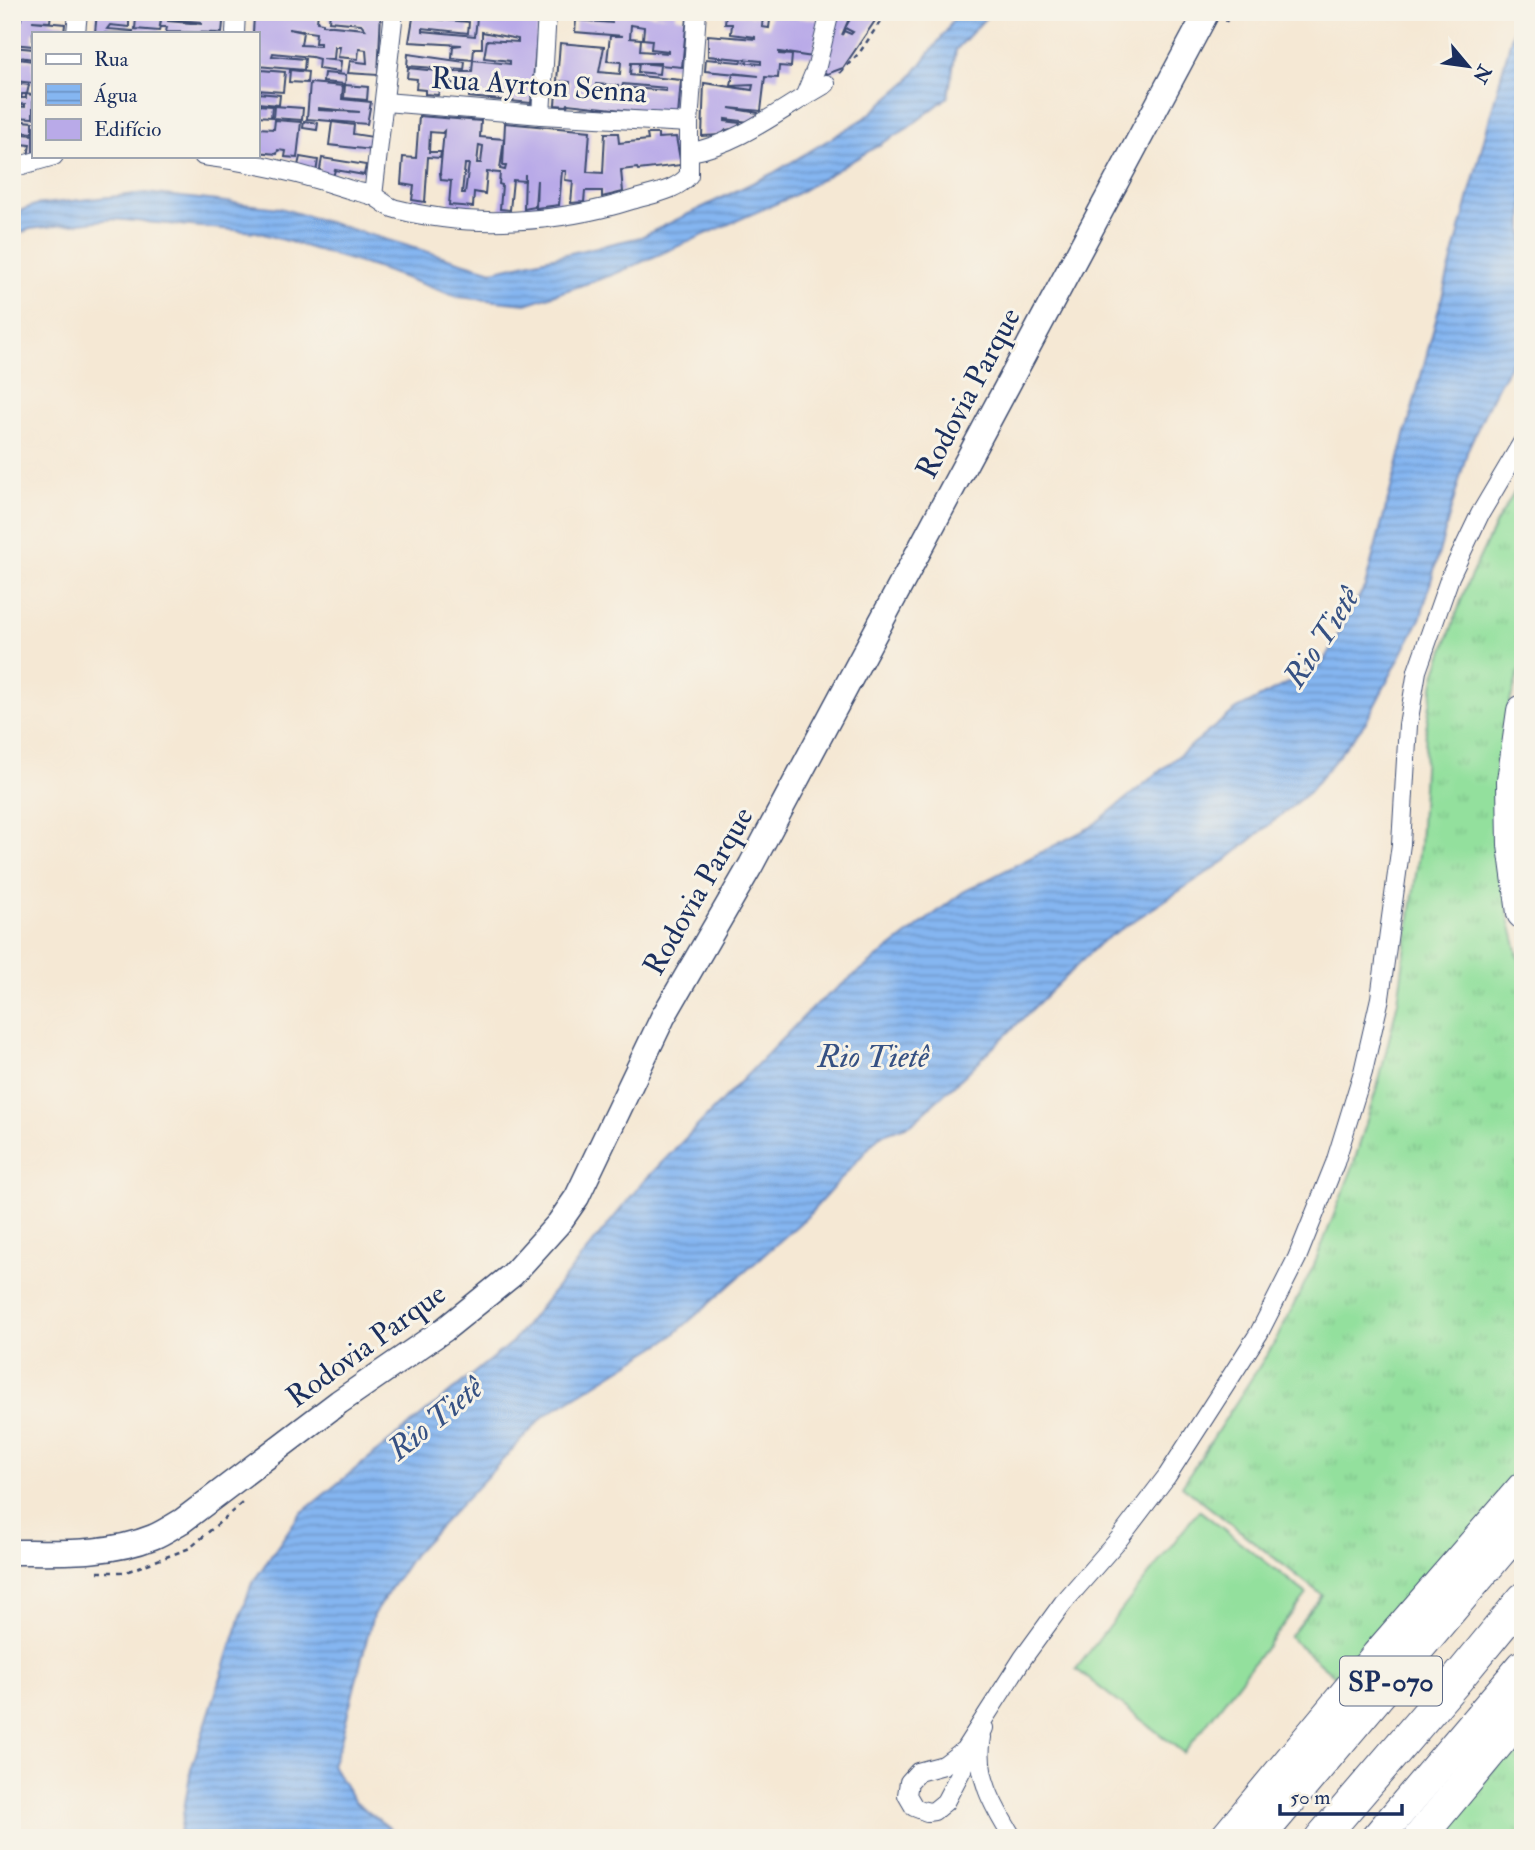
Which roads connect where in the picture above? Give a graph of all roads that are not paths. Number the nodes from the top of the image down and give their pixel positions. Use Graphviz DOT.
graph roads {
  1 [pos="78,12"];
  2 [pos="236,12"];
  3 [pos="394,12"];
  4 [pos="547,12"];
  5 [pos="697,12"];
  6 [pos="831,12"];
  7 [pos="1216,18"];
  8 [pos="76,32"];
  9 [pos="235,32"];
  10 [pos="826,84"];
  11 [pos="805,95"];
  12 [pos="385,102"];
  13 [pos="541,115"];
  14 [pos="689,123"];
  15 [pos="691,152"];
  16 [pos="48,158"];
  17 [pos="232,158"];
  18 [pos="12,169"];
  19 [pos="373,196"];
  20 [pos="1523,440"];
  21 [pos="1523,711"];
  22 [pos="1523,913"];
  23 [pos="1523,1488"];
  24 [pos="1523,1524"];
  25 [pos="12,1552"];
  26 [pos="1523,1599"];
  27 [pos="1523,1666"];
  28 [pos="994,1704"];
  29 [pos="1523,1713"];
  30 [pos="984,1728"];
  31 [pos="1013,1838"];
  32 [pos="1226,1838"];
  33 [pos="1258,1838"];
  34 [pos="1321,1838"];
  35 [pos="1377,1838"];
  36 [pos="1419,1838"];
  1 -- 8 [label="street"];
  2 -- 9 [label="street"];
  3 -- 12 [label="street"];
  4 -- 13 [label="street"];
  5 -- 14 [label="street"];
  6 -- 11 [label="street"];
  7 -- 25 [label="street, Rodovia Parque"];
  10 -- 11 [label="street"];
  11 -- 15 [label="street"];
  12 -- 13 [label="street, Rua Ayrton Senna"];
  12 -- 19 [label="street"];
  13 -- 14 [label="street, Rua Ayrton Senna"];
  14 -- 15 [label="street"];
  15 -- 19 [label="street"];
  16 -- 18 [label="street"];
  17 -- 19 [label="street"];
  20 -- 28 [label="street"];
  21 -- 22 [label="highway"];
  23 -- 32 [label="highway"];
  24 -- 33 [label="highway, SP-070"];
  26 -- 34 [label="highway, SP-070"];
  27 -- 35 [label="highway, SP-070"];
  28 -- 30 [label="street"];
  28 -- 30 [label="street"];
  29 -- 36 [label="highway"];
  30 -- 31 [label="street"];
}
